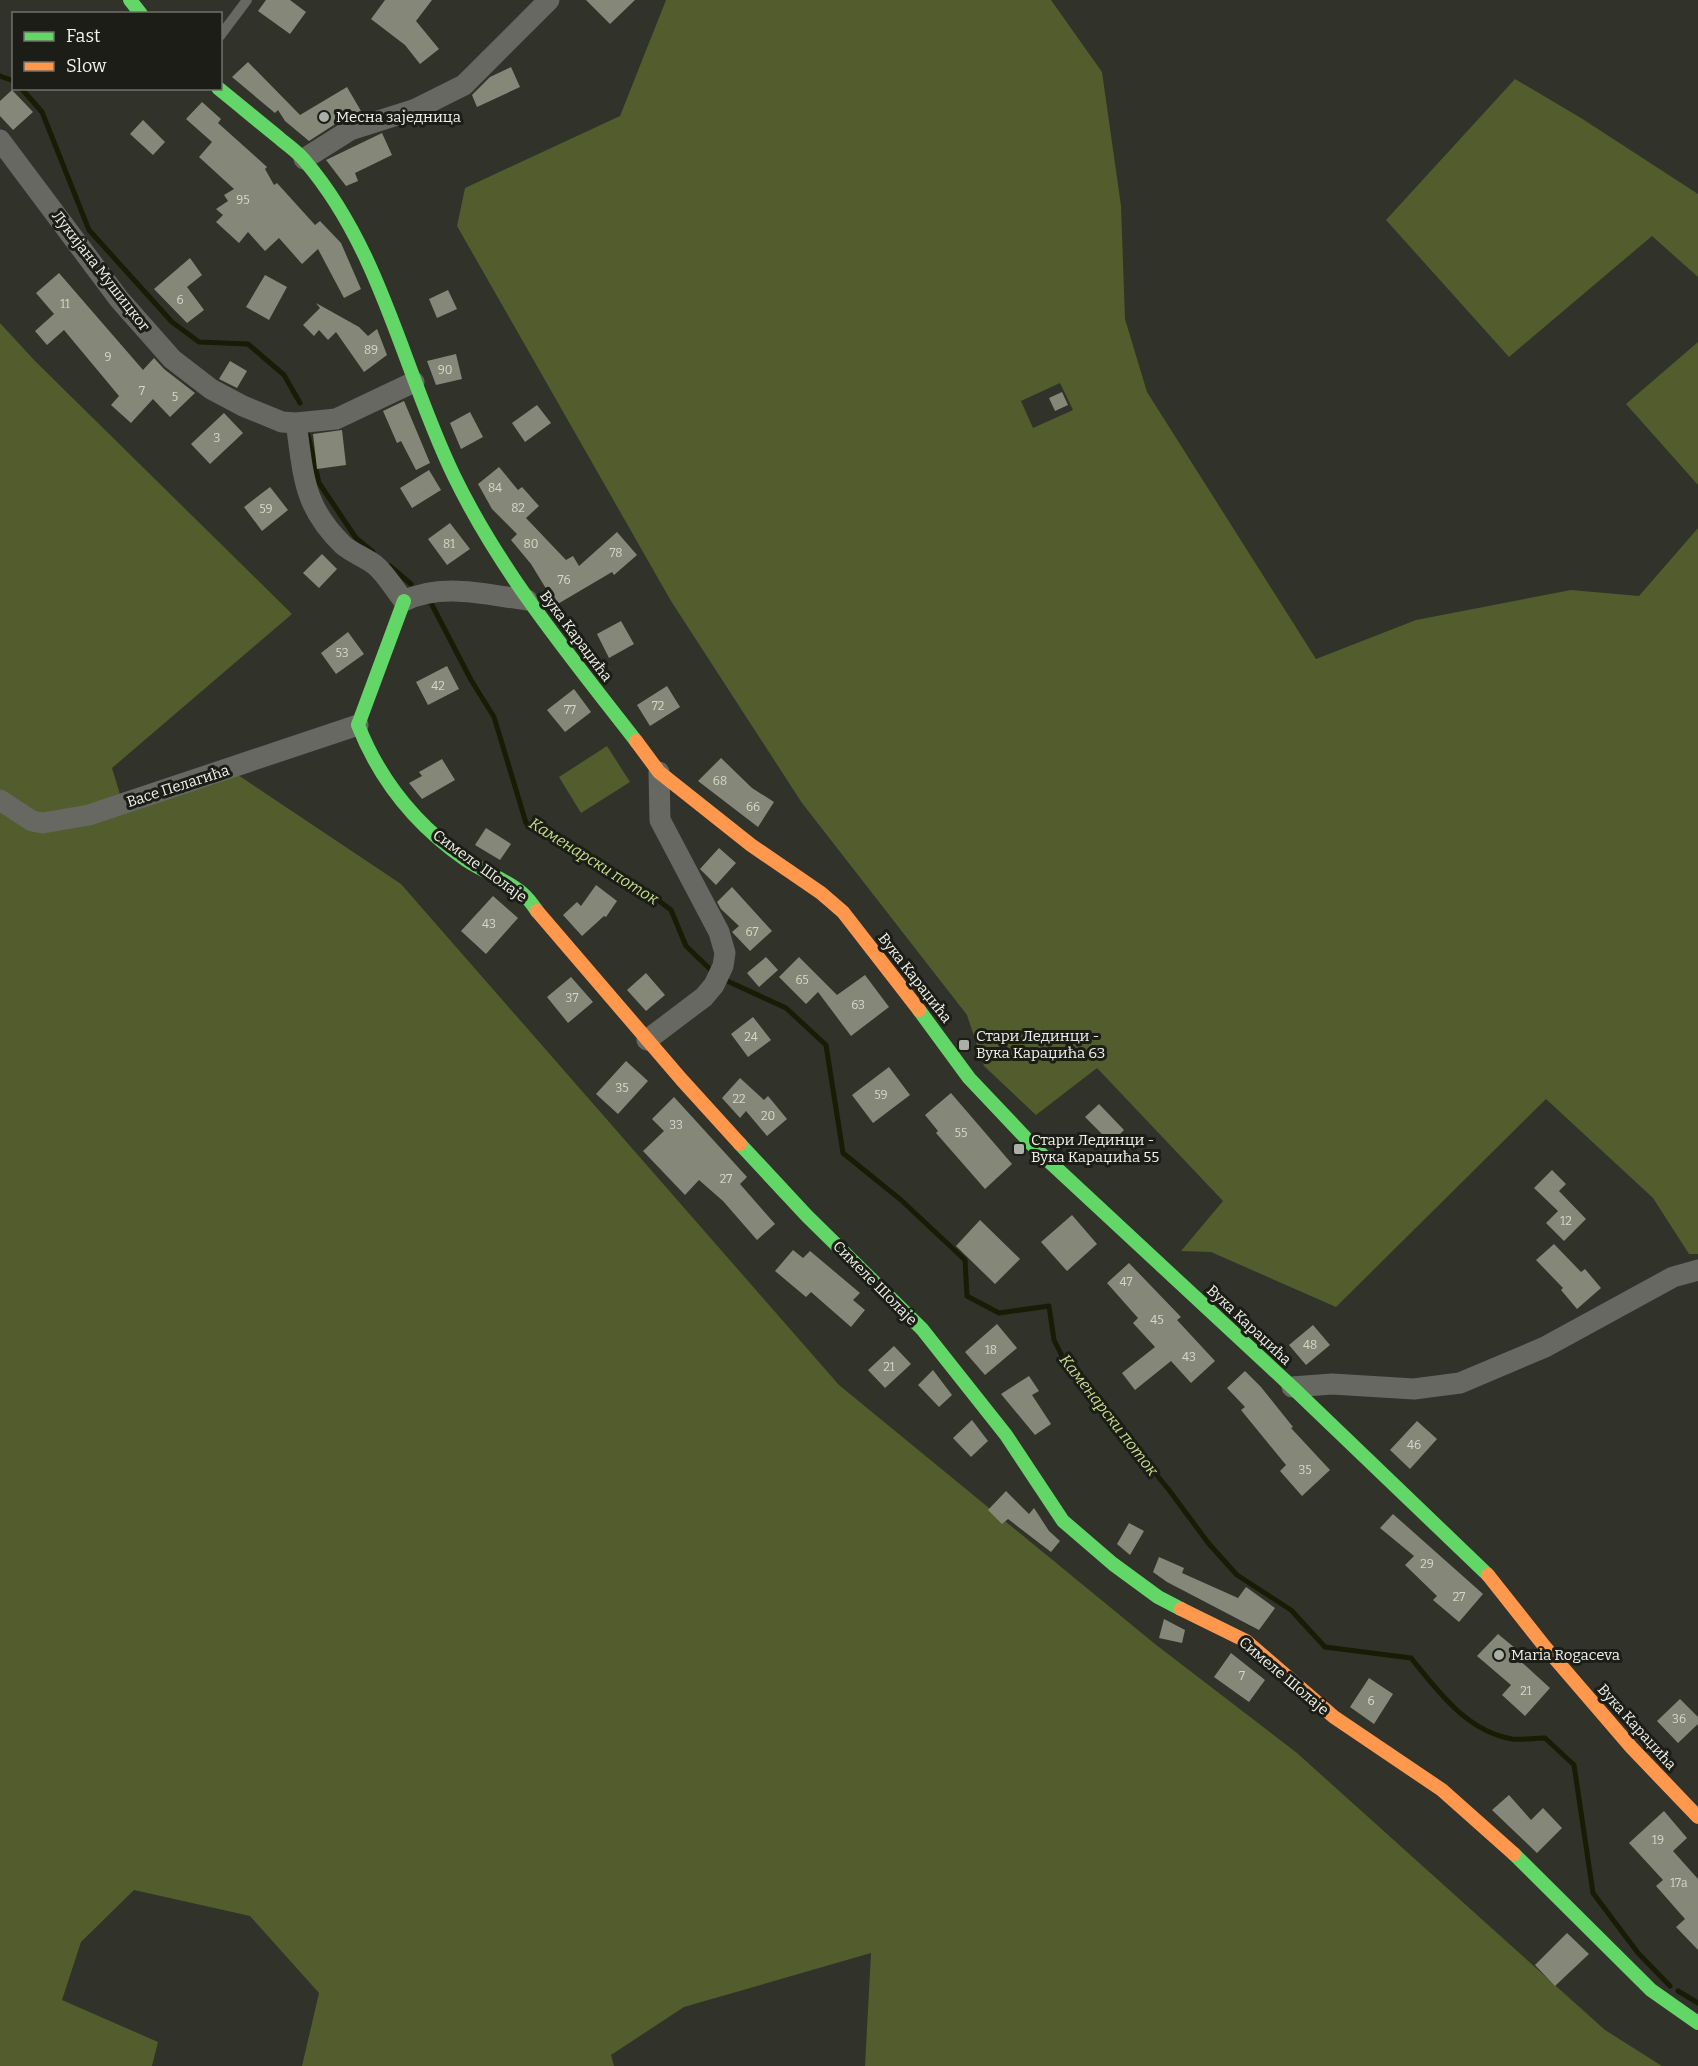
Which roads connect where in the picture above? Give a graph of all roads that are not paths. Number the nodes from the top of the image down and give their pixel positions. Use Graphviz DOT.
graph roads {
  1 [pos="130,0"];
  2 [pos="247,0"];
  3 [pos="549,0"];
  4 [pos="139,12"];
  5 [pos="222,33"];
  6 [pos="220,90"];
  7 [pos="0,140"];
  8 [pos="304,159"];
  9 [pos="414,382"];
  10 [pos="296,423"];
  11 [pos="527,600"];
  12 [pos="404,601"];
  13 [pos="358,725"];
  14 [pos="659,772"];
  15 [pos="0,800"];
  16 [pos="647,1040"];
  17 [pos="1698,1270"];
  18 [pos="1292,1387"];
  19 [pos="1698,1817"];
  20 [pos="1698,2023"];
  1 -- 4 [label="street"];
  2 -- 5 [label="lane"];
  3 -- 8 [label="street"];
  6 -- 8 [label="street, Вука Караџића"];
  7 -- 10 [label="street, Лукијана Мушицког"];
  8 -- 9 [label="street, Вука Караџића"];
  9 -- 10 [label="street, Лукијана Мушицког"];
  9 -- 11 [label="street, Вука Караџића"];
  10 -- 12 [label="street"];
  11 -- 12 [label="street"];
  11 -- 14 [label="street, Вука Караџића"];
  12 -- 13 [label="street"];
  13 -- 15 [label="street, Васе Пелагића"];
  13 -- 16 [label="street, Симеле Шолаје"];
  14 -- 16 [label="street"];
  14 -- 18 [label="street, Вука Караџића"];
  16 -- 20 [label="street, Симеле Шолаје"];
  17 -- 18 [label="street"];
  18 -- 19 [label="street, Вука Караџића"];
}
